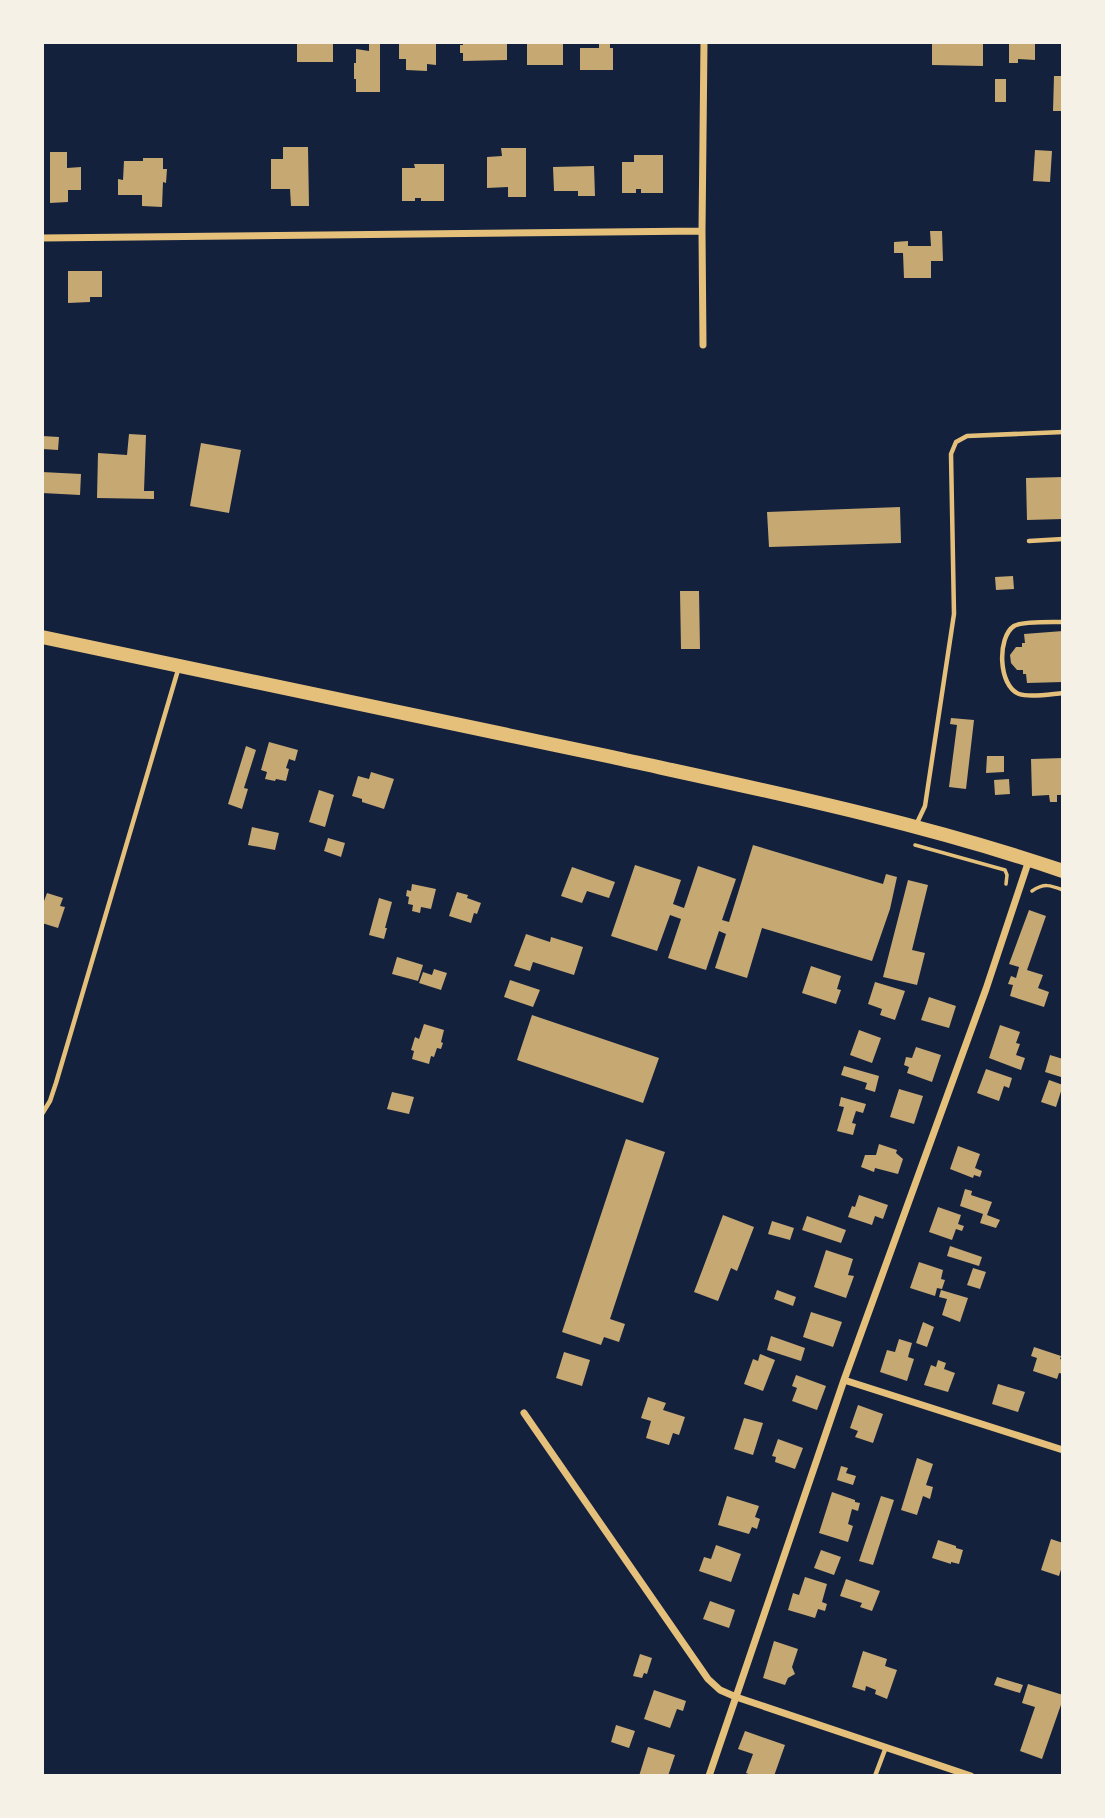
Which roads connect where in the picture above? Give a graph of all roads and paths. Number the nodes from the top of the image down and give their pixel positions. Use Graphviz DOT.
graph roads {
  1 [pos="704,42"];
  2 [pos="702,231"];
  3 [pos="42,238"];
  4 [pos="703,345"];
  5 [pos="1063,432"];
  6 [pos="1063,539"];
  7 [pos="1029,541"];
  8 [pos="1063,622"];
  9 [pos="42,637"];
  10 [pos="179,666"];
  11 [pos="1063,693"];
  12 [pos="915,827"];
  13 [pos="1029,860"];
  14 [pos="1063,872"];
  15 [pos="1063,890"];
  16 [pos="1031,893"];
  17 [pos="42,1114"];
  18 [pos="844,1380"];
  19 [pos="524,1413"];
  20 [pos="1063,1450"];
  21 [pos="736,1697"];
  22 [pos="886,1747"];
  23 [pos="709,1776"];
  24 [pos="875,1776"];
  25 [pos="971,1776"];
  1 -- 2 [label="street"];
  2 -- 3 [label="street"];
  2 -- 4 [label="street"];
  5 -- 12 [label="lane"];
  6 -- 7 [label="lane"];
  8 -- 11 [label="lane"];
  9 -- 10 [label="main road"];
  10 -- 12 [label="main road"];
  10 -- 17 [label="lane"];
  12 -- 13 [label="main road"];
  13 -- 14 [label="main road"];
  13 -- 18 [label="street"];
  15 -- 16 [label="path"];
  18 -- 20 [label="street"];
  18 -- 21 [label="street"];
  19 -- 21 [label="street"];
  21 -- 22 [label="street"];
  21 -- 23 [label="street"];
  22 -- 24 [label="lane"];
  22 -- 25 [label="street"];
}
